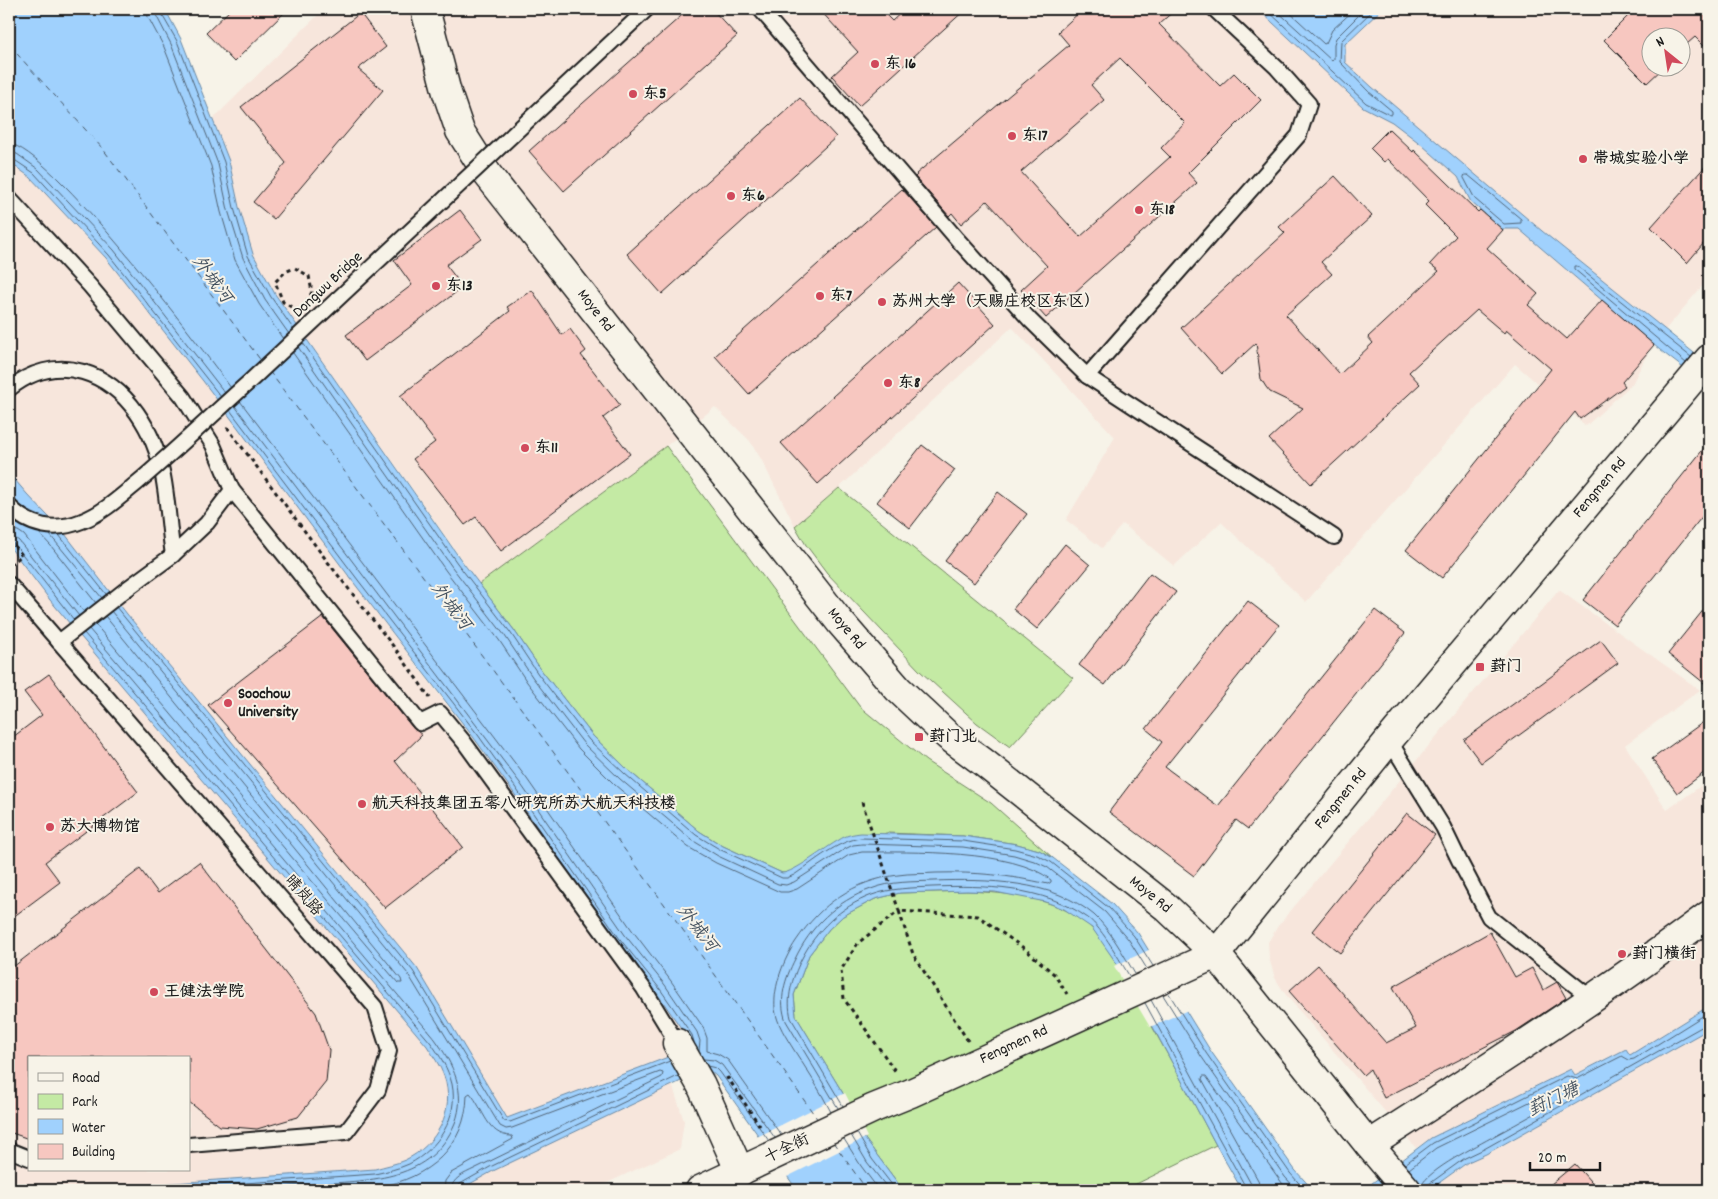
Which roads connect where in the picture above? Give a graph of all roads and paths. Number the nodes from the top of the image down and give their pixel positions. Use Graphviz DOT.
graph roads {
  1 [pos="425,9"];
  2 [pos="647,9"];
  3 [pos="760,9"];
  4 [pos="1214,9"];
  5 [pos="9,198"];
  6 [pos="301,311"];
  7 [pos="323,313"];
  8 [pos="1709,359"];
  9 [pos="1087,376"];
  10 [pos="9,389"];
  11 [pos="230,430"];
  12 [pos="232,490"];
  13 [pos="9,506"];
  14 [pos="1334,537"];
  15 [pos="9,539"];
  16 [pos="173,555"];
  17 [pos="9,566"];
  18 [pos="9,584"];
  19 [pos="59,642"];
  20 [pos="440,713"];
  21 [pos="1389,740"];
  22 [pos="862,802"];
  23 [pos="900,911"];
  24 [pos="1709,915"];
  25 [pos="1216,954"];
  26 [pos="1592,1000"];
  27 [pos="1080,1015"];
  28 [pos="677,1043"];
  29 [pos="980,1061"];
  30 [pos="728,1078"];
  31 [pos="911,1093"];
  32 [pos="874,1108"];
  33 [pos="760,1126"];
  34 [pos="190,1145"];
  35 [pos="9,1150"];
  36 [pos="1376,1153"];
  37 [pos="28,1158"];
  38 [pos="747,1168"];
  39 [pos="802,1185"];
  40 [pos="700,1190"];
  41 [pos="806,1190"];
  42 [pos="1407,1190"];
  1 -- 25 [label="main road, Moye Rd"];
  2 -- 7 [label="lane, Dongwu Bridge, bridge"];
  3 -- 9 [label="lane"];
  4 -- 9 [label="lane"];
  5 -- 12 [label="lane"];
  6 -- 6 [label="path"];
  6 -- 7 [label="path"];
  7 -- 13 [label="lane, Dongwu Bridge, bridge"];
  8 -- 21 [label="main road, Fengmen Rd"];
  9 -- 14 [label="lane"];
  10 -- 16 [label="lane"];
  11 -- 20 [label="path"];
  12 -- 16 [label="lane"];
  12 -- 20 [label="lane"];
  15 -- 17 [label="path"];
  16 -- 19 [label="lane"];
  18 -- 19 [label="lane, 晴岚路"];
  19 -- 34 [label="lane, 晴岚路"];
  20 -- 28 [label="lane"];
  21 -- 25 [label="main road, Fengmen Rd"];
  21 -- 26 [label="lane"];
  22 -- 23 [label="path"];
  23 -- 27 [label="path"];
  23 -- 29 [label="path"];
  23 -- 31 [label="path"];
  24 -- 26 [label="main road"];
  25 -- 27 [label="main road, Fengmen Rd"];
  25 -- 36 [label="main road, Moye Rd"];
  26 -- 36 [label="main road"];
  27 -- 29 [label="main road, Fengmen Rd"];
  28 -- 38 [label="main road"];
  29 -- 31 [label="main road, Fengmen Rd"];
  30 -- 33 [label="path"];
  31 -- 32 [label="main road, Fengmen Rd"];
  32 -- 38 [label="main road, 十全街"];
  35 -- 37 [label="lane"];
  36 -- 42 [label="main road, Moye Rd"];
  38 -- 40 [label="main road, 十全街"];
  39 -- 41 [label="path"];
}
